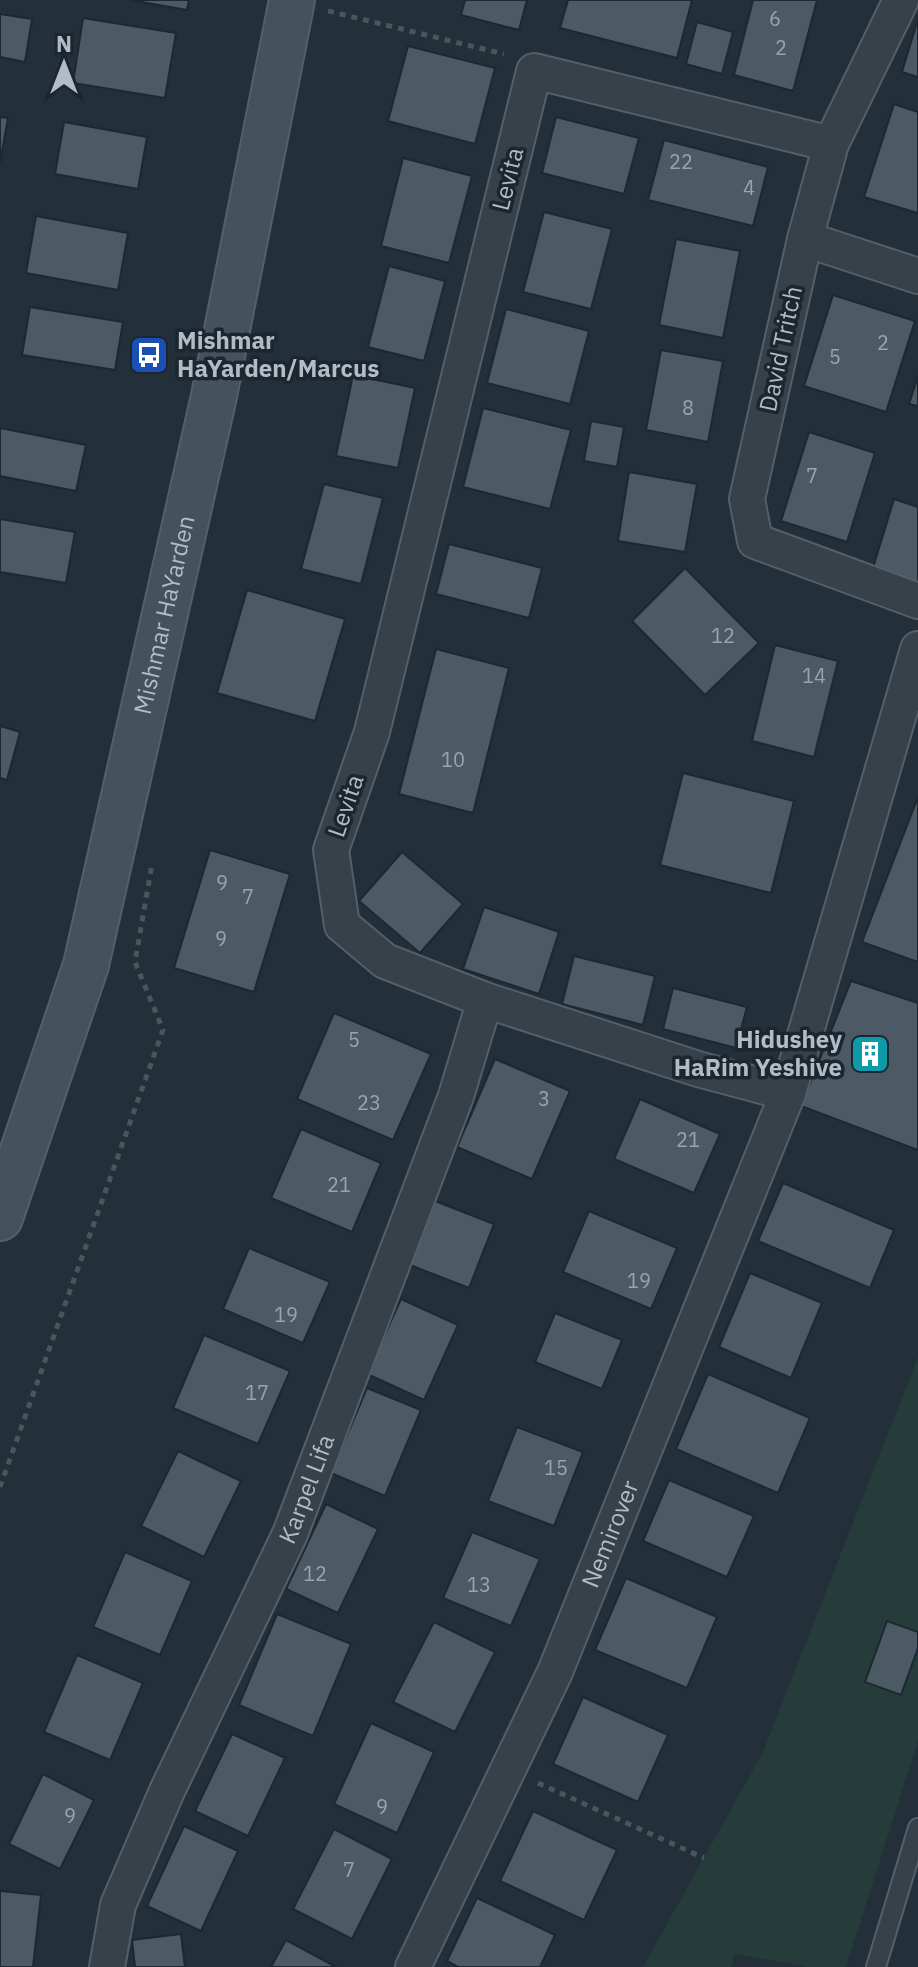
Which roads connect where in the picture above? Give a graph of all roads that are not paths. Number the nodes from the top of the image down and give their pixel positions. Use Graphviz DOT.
graph roads {
  1 [pos="901,0"];
  2 [pos="292,1"];
  3 [pos="831,144"];
  4 [pos="805,239"];
  5 [pos="918,276"];
  6 [pos="918,601"];
  7 [pos="918,649"];
  8 [pos="485,1000"];
  9 [pos="788,1093"];
  10 [pos="0,1218"];
  11 [pos="918,1828"];
  12 [pos="107,1967"];
  13 [pos="413,1967"];
  14 [pos="876,1967"];
  1 -- 3 [label="street, David Tritch"];
  2 -- 10 [label="street, Mishmar HaYarden"];
  3 -- 4 [label="street, David Tritch"];
  3 -- 8 [label="street, Levita"];
  4 -- 5 [label="street"];
  4 -- 6 [label="street, David Tritch"];
  7 -- 9 [label="street"];
  8 -- 9 [label="street, Levita"];
  8 -- 12 [label="street, Karpel Lifa"];
  9 -- 13 [label="street, Nemirover"];
  11 -- 14 [label="lane"];
}
